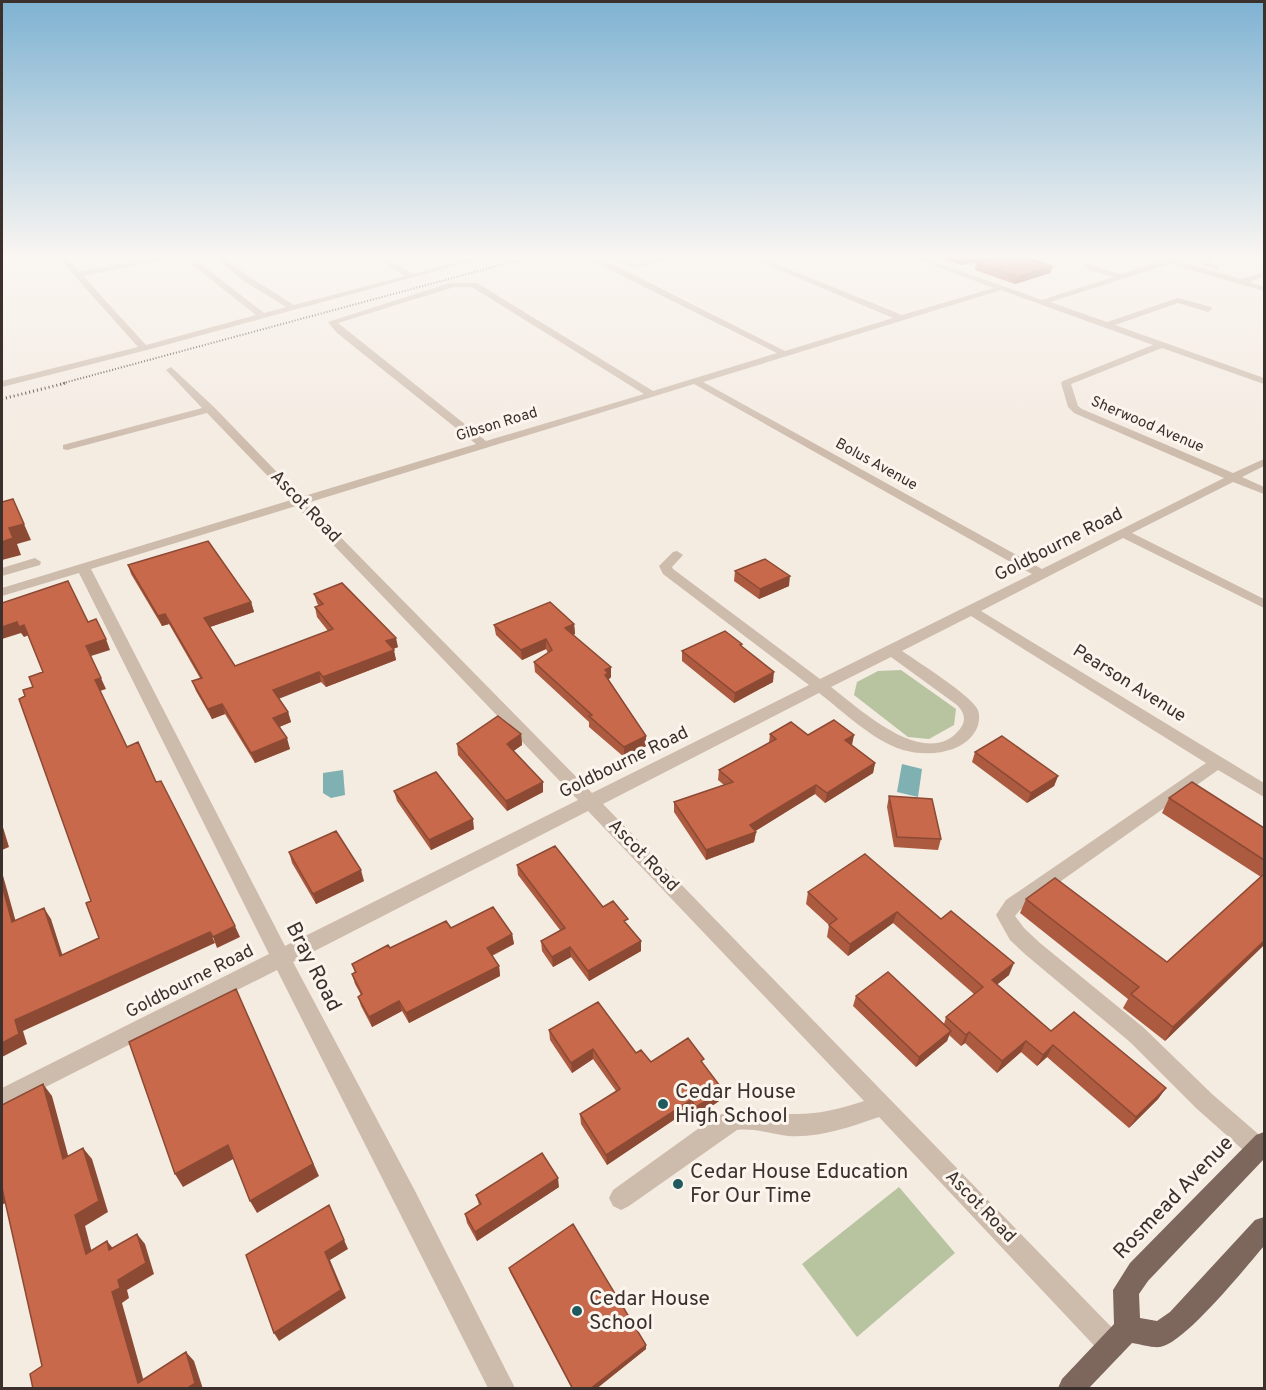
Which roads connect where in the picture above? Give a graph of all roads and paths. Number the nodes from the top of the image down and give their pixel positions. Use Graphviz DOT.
graph roads {
  1 [pos="120,321"];
  2 [pos="244,321"];
  3 [pos="336,321"];
  4 [pos="532,321"];
  5 [pos="719,321"];
  6 [pos="892,321"];
  7 [pos="1096,321"];
  8 [pos="1120,321"];
  9 [pos="1108,325"];
  10 [pos="1163,344"];
  11 [pos="144,348"];
  12 [pos="785,354"];
  13 [pos="171,369"];
  14 [pos="1263,379"];
  15 [pos="695,381"];
  16 [pos="2,384"];
  17 [pos="651,394"];
  18 [pos="210,409"];
  19 [pos="484,445"];
  20 [pos="68,447"];
  21 [pos="1264,462"];
  22 [pos="1234,478"];
  23 [pos="1264,491"];
  24 [pos="300,501"];
  25 [pos="1124,534"];
  26 [pos="677,555"];
  27 [pos="35,562"];
  28 [pos="83,567"];
  29 [pos="2,572"];
  30 [pos="1044,574"];
  31 [pos="2,592"];
  32 [pos="1264,604"];
  33 [pos="972,611"];
  34 [pos="893,651"];
  35 [pos="821,687"];
  36 [pos="1218,762"];
  37 [pos="1264,791"];
  38 [pos="590,802"];
  39 [pos="281,958"];
  40 [pos="2,1099"];
  41 [pos="884,1105"];
  42 [pos="1262,1146"];
  43 [pos="621,1198"];
  44 [pos="1264,1229"];
  45 [pos="1120,1338"];
  46 [pos="502,1389"];
  47 [pos="1071,1389"];
  1 -- 11 [label="street"];
  2 -- 11 [label="street"];
  3 -- 19 [label="street"];
  4 -- 17 [label="street"];
  5 -- 12 [label="street"];
  6 -- 12 [label="street, Gibson Road"];
  7 -- 9 [label="street"];
  8 -- 9 [label="street"];
  9 -- 10 [label="street"];
  10 -- 14 [label="street"];
  10 -- 22 [label="street, Sherwood Avenue"];
  11 -- 16 [label="street"];
  12 -- 15 [label="street, Gibson Road"];
  13 -- 18 [label="street, Ascot Road"];
  15 -- 17 [label="street, Gibson Road"];
  15 -- 30 [label="street, Bolus Avenue"];
  17 -- 19 [label="street, Gibson Road"];
  18 -- 20 [label="street"];
  18 -- 24 [label="street, Ascot Road"];
  19 -- 24 [label="street, Gibson Road"];
  21 -- 22 [label="street, Goldbourne Road"];
  22 -- 23 [label="street, Sherwood Avenue"];
  22 -- 25 [label="street, Goldbourne Road"];
  24 -- 28 [label="street, Gibson Road"];
  24 -- 38 [label="street, Ascot Road"];
  25 -- 30 [label="street, Goldbourne Road"];
  25 -- 32 [label="street"];
  26 -- 35 [label="street"];
  27 -- 29 [label="street"];
  28 -- 31 [label="street, Gibson Road"];
  28 -- 39 [label="street, Bray Road"];
  30 -- 33 [label="street, Goldbourne Road"];
  33 -- 34 [label="street, Goldbourne Road"];
  33 -- 36 [label="street, Pearson Avenue"];
  34 -- 35 [label="street, Goldbourne Road"];
  34 -- 35 [label="street"];
  35 -- 38 [label="street, Goldbourne Road"];
  36 -- 37 [label="street, Pearson Avenue"];
  36 -- 42 [label="street"];
  38 -- 39 [label="street, Goldbourne Road"];
  38 -- 41 [label="street, Ascot Road"];
  39 -- 40 [label="street, Goldbourne Road"];
  39 -- 46 [label="street, Bray Road"];
  41 -- 43 [label="street"];
  41 -- 45 [label="street, Ascot Road"];
  42 -- 45 [label="main road, Rosmead Avenue"];
  44 -- 45 [label="main road"];
  45 -- 47 [label="main road"];
}
